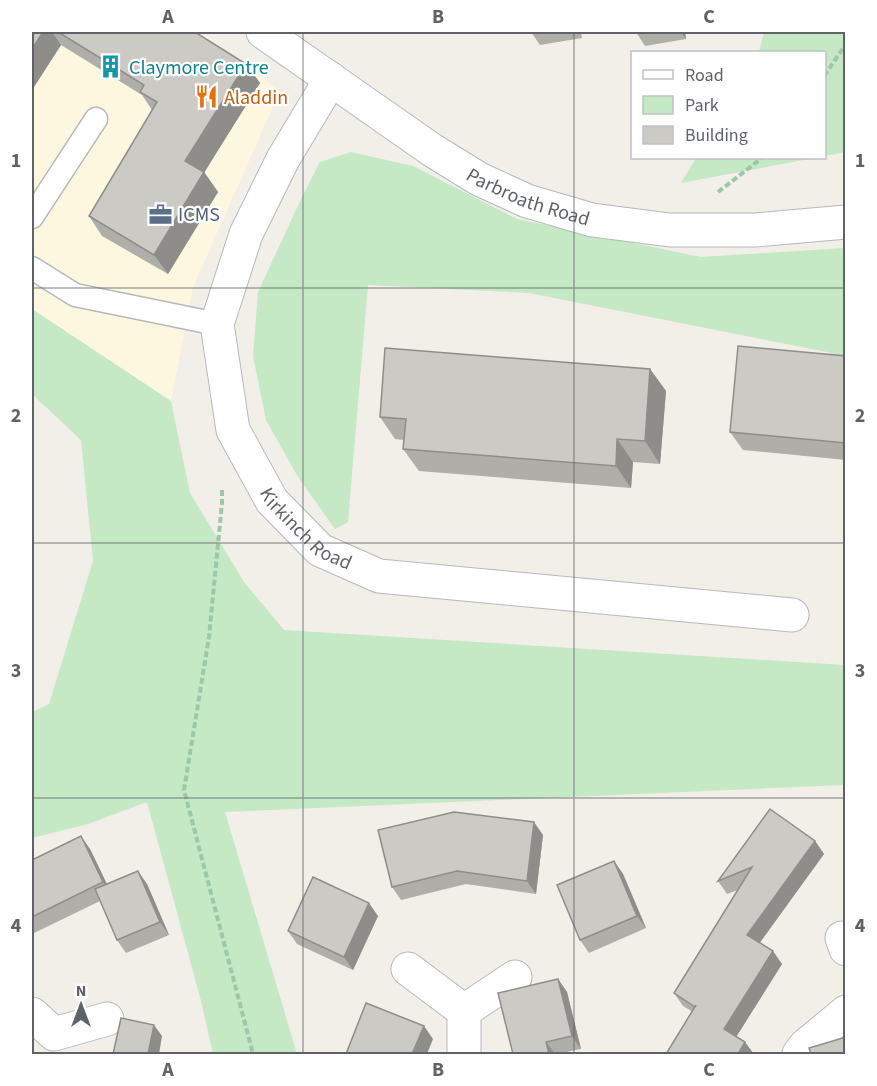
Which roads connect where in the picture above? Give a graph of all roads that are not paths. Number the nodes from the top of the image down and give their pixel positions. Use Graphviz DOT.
graph roads {
  1 [pos="263,32"];
  2 [pos="331,79"];
  3 [pos="96,119"];
  4 [pos="32,216"];
  5 [pos="842,221"];
  6 [pos="32,268"];
  7 [pos="217,324"];
  8 [pos="792,615"];
  9 [pos="408,969"];
  10 [pos="515,977"];
  11 [pos="464,1011"];
  12 [pos="846,1012"];
  13 [pos="107,1019"];
  14 [pos="46,1034"];
  15 [pos="464,1054"];
  16 [pos="799,1054"];
  1 -- 2 [label="street, Parbroath Road"];
  2 -- 5 [label="street, Parbroath Road"];
  2 -- 7 [label="street, Kirkinch Road"];
  3 -- 4 [label="lane"];
  6 -- 7 [label="lane"];
  7 -- 8 [label="street, Kirkinch Road"];
  9 -- 11 [label="street"];
  10 -- 11 [label="street"];
  11 -- 15 [label="street"];
  12 -- 16 [label="street"];
  13 -- 14 [label="street"];
}
